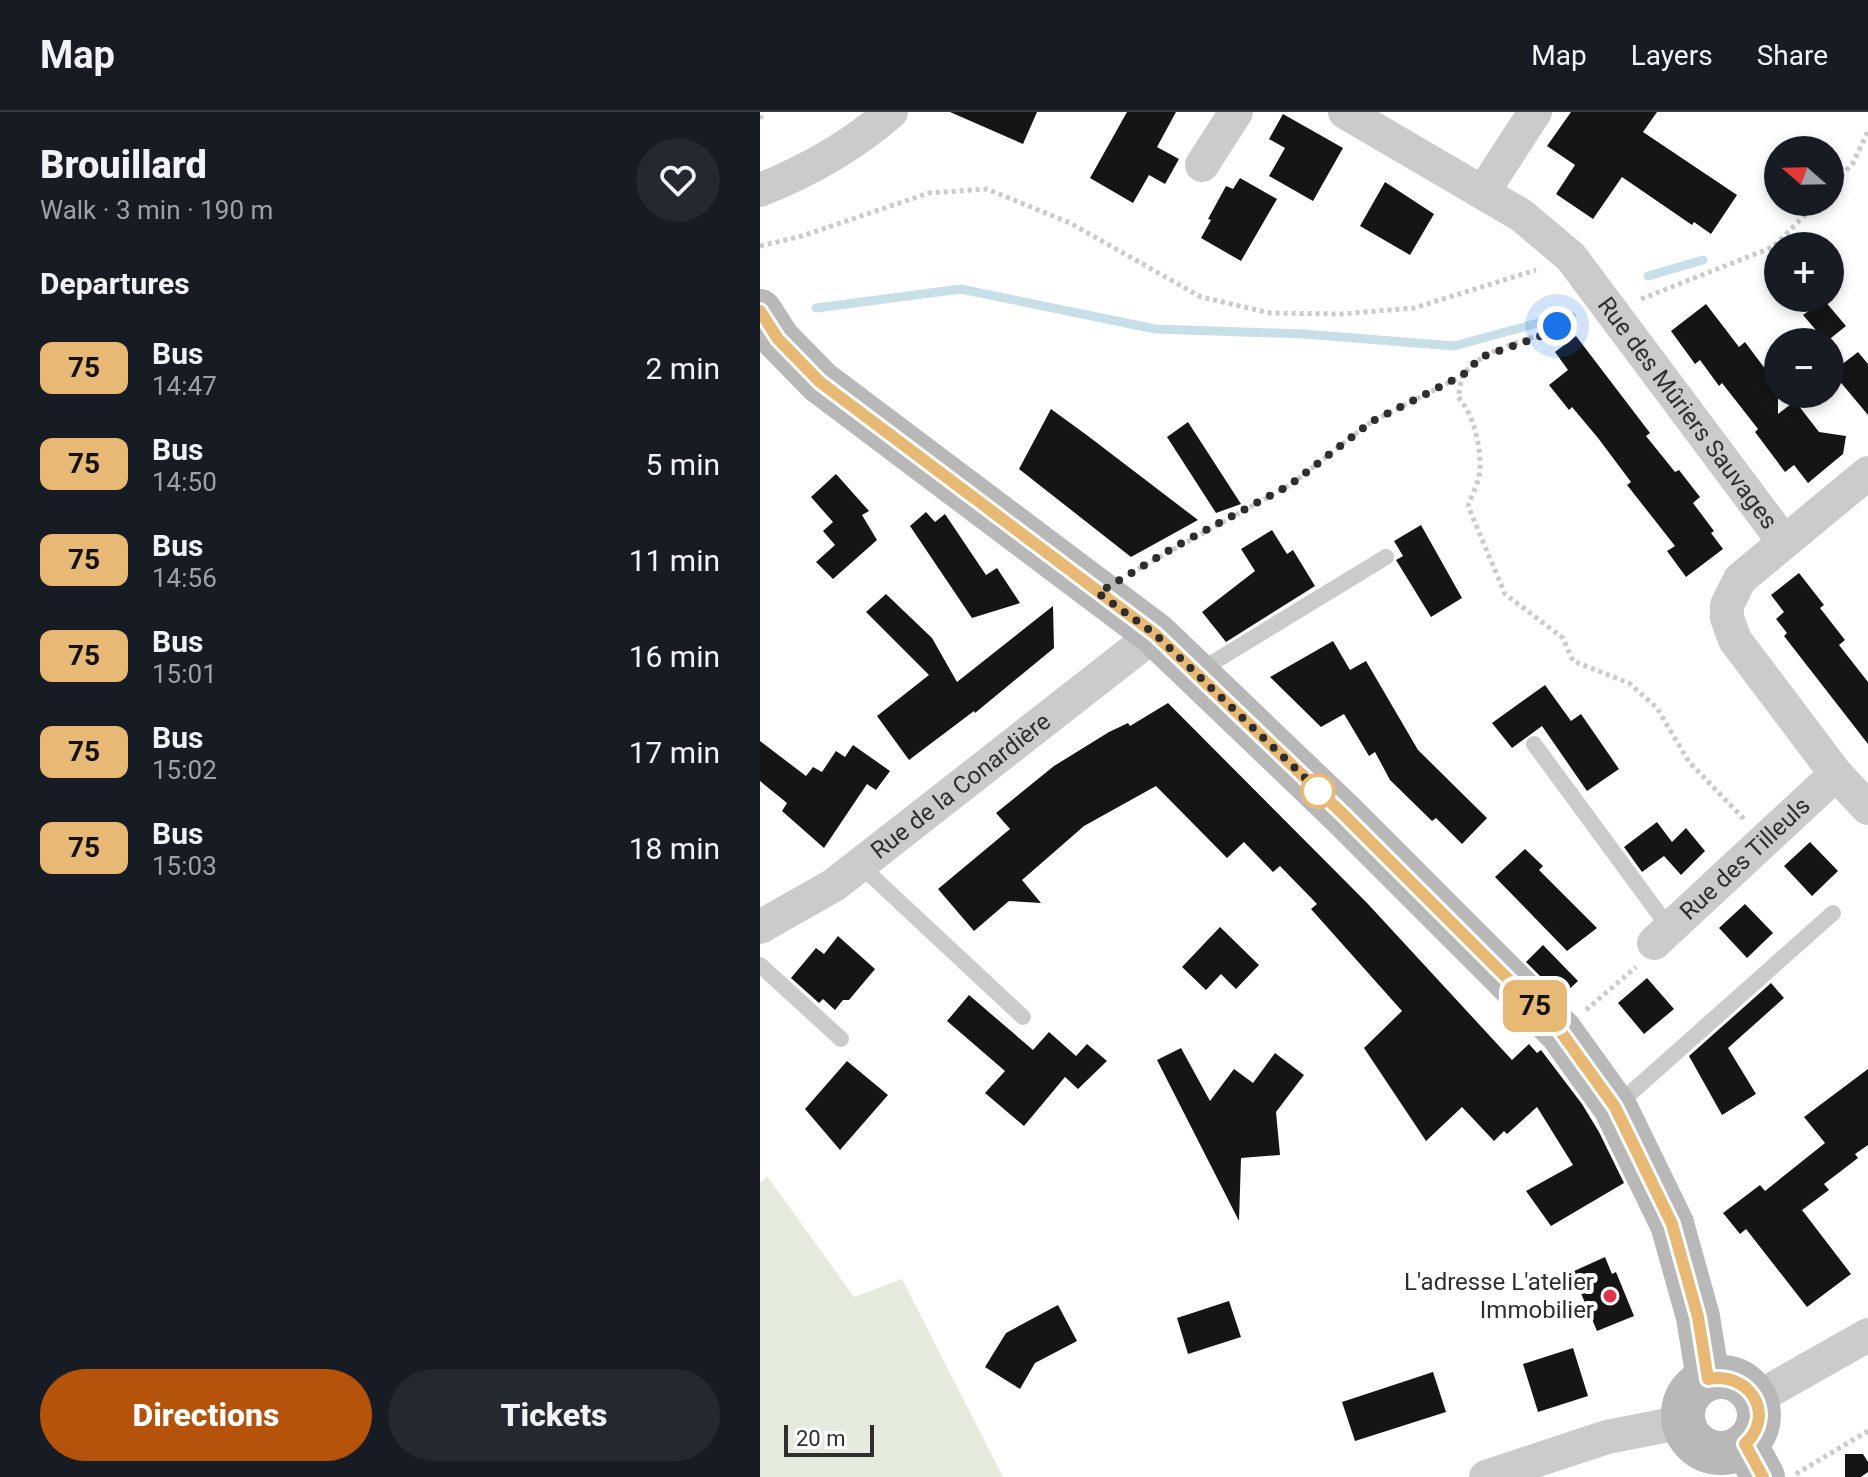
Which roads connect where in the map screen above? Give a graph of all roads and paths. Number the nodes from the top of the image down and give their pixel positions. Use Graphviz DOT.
graph roads {
  1 [pos="763,112"];
  2 [pos="891,112"];
  3 [pos="1236,112"];
  4 [pos="1345,112"];
  5 [pos="1535,112"];
  6 [pos="760,119"];
  7 [pos="1868,131"];
  8 [pos="1202,165"];
  9 [pos="1844,173"];
  10 [pos="760,190"];
  11 [pos="1483,192"];
  12 [pos="1804,216"];
  13 [pos="760,246"];
  14 [pos="1542,268"];
  15 [pos="1632,302"];
  16 [pos="1567,303"];
  17 [pos="760,311"];
  18 [pos="1463,375"];
  19 [pos="1868,473"];
  20 [pos="1784,542"];
  21 [pos="1386,557"];
  22 [pos="1098,593"];
  23 [pos="1155,634"];
  24 [pos="1196,673"];
  25 [pos="1534,744"];
  26 [pos="1836,774"];
  27 [pos="1868,808"];
  28 [pos="1764,841"];
  29 [pos="860,865"];
  30 [pos="1833,913"];
  31 [pos="760,927"];
  32 [pos="1662,936"];
  33 [pos="760,965"];
  34 [pos="1023,1017"];
  35 [pos="1561,1032"];
  36 [pos="841,1039"];
  37 [pos="1615,1107"];
  38 [pos="1868,1335"];
  39 [pos="1708,1379"];
  40 [pos="1755,1399"];
  41 [pos="1684,1422"];
  42 [pos="1868,1431"];
  43 [pos="1754,1460"];
  44 [pos="1486,1477"];
  45 [pos="1792,1477"];
  1 -- 6 [label="path"];
  2 -- 10 [label="street"];
  3 -- 8 [label="street"];
  4 -- 11 [label="street, Rue des Mûriers Sauvages"];
  5 -- 11 [label="street"];
  7 -- 9 [label="path"];
  11 -- 20 [label="street, Rue des Mûriers Sauvages"];
  12 -- 15 [label="path"];
  13 -- 14 [label="path"];
  16 -- 18 [label="path"];
  17 -- 22 [label="street"];
  18 -- 22 [label="path"];
  18 -- 28 [label="path"];
  19 -- 20 [label="street"];
  20 -- 26 [label="street, Rue des Mûriers Sauvages"];
  21 -- 24 [label="lane"];
  22 -- 23 [label="street"];
  23 -- 24 [label="street"];
  23 -- 29 [label="street, Rue de la Conardière"];
  24 -- 35 [label="street"];
  25 -- 32 [label="lane"];
  26 -- 27 [label="street, Rue des Mûriers Sauvages"];
  26 -- 28 [label="street, Rue des Tilleuls"];
  28 -- 32 [label="street, Rue des Tilleuls"];
  29 -- 31 [label="street, Rue de la Conardière"];
  29 -- 34 [label="lane"];
  30 -- 37 [label="lane"];
  32 -- 35 [label="path"];
  33 -- 36 [label="lane"];
  35 -- 37 [label="street"];
  37 -- 39 [label="street"];
  38 -- 40 [label="street"];
  39 -- 40 [label="street"];
  39 -- 41 [label="street"];
  40 -- 43 [label="street"];
  41 -- 43 [label="street"];
  41 -- 44 [label="street"];
  42 -- 45 [label="path"];
}
